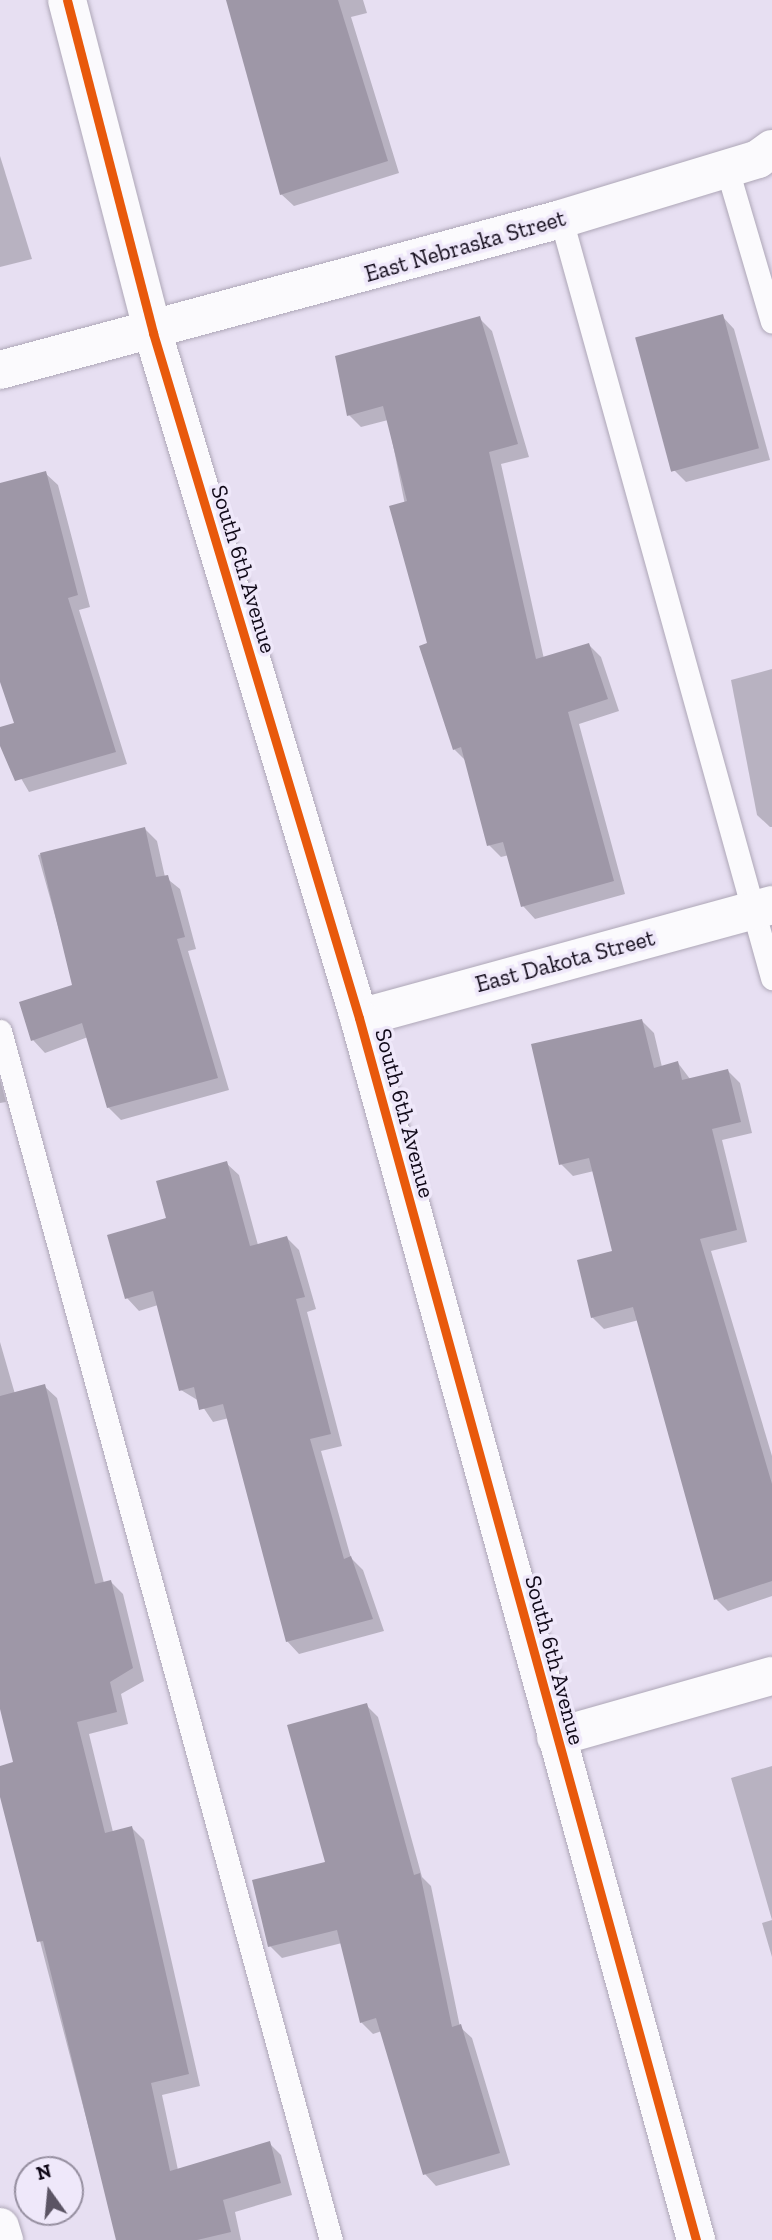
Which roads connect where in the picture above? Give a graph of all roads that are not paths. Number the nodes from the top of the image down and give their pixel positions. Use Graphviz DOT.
graph roads {
  1 [pos="66,0"];
  2 [pos="772,149"];
  3 [pos="727,169"];
  4 [pos="561,219"];
  5 [pos="772,322"];
  6 [pos="153,333"];
  7 [pos="0,370"];
  8 [pos="763,908"];
  9 [pos="772,978"];
  10 [pos="359,1018"];
  11 [pos="0,1031"];
  12 [pos="772,1676"];
  13 [pos="556,1737"];
  14 [pos="0,2227"];
  15 [pos="4,2240"];
  16 [pos="331,2240"];
  17 [pos="695,2240"];
  1 -- 6 [label="street, South 6th Avenue"];
  2 -- 3 [label="street, East Nebraska Street"];
  3 -- 4 [label="street, East Nebraska Street"];
  3 -- 5 [label="lane"];
  4 -- 6 [label="street, East Nebraska Street"];
  4 -- 8 [label="lane"];
  6 -- 7 [label="street, East Nebraska Street"];
  6 -- 10 [label="street, South 6th Avenue"];
  8 -- 9 [label="lane"];
  8 -- 10 [label="street, East Dakota Street"];
  10 -- 13 [label="street, South 6th Avenue"];
  11 -- 16 [label="lane"];
  12 -- 13 [label="street"];
  13 -- 17 [label="street, South 6th Avenue"];
  14 -- 15 [label="street"];
}
